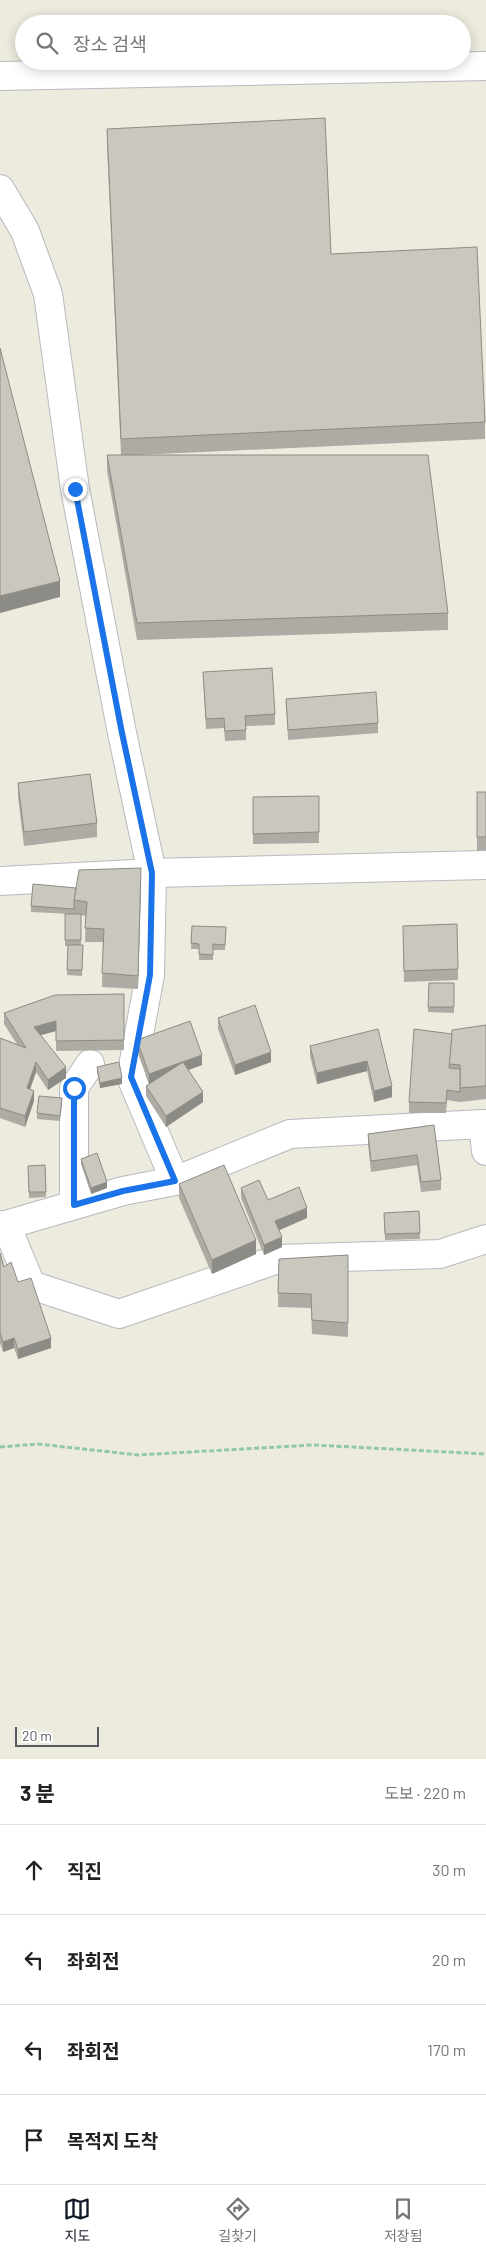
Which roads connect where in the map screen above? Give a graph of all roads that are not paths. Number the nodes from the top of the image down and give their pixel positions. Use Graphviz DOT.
graph roads {
  1 [pos="471,66"];
  2 [pos="486,66"];
  3 [pos="292,70"];
  4 [pos="0,76"];
  5 [pos="0,189"];
  6 [pos="486,865"];
  7 [pos="152,873"];
  8 [pos="0,881"];
  9 [pos="90,1064"];
  10 [pos="486,1151"];
  11 [pos="175,1181"];
  12 [pos="74,1205"];
  13 [pos="3,1225"];
  14 [pos="486,1239"];
  1 -- 2 [label="street"];
  3 -- 4 [label="street"];
  5 -- 7 [label="street"];
  6 -- 7 [label="street"];
  7 -- 8 [label="street"];
  7 -- 11 [label="street"];
  9 -- 12 [label="street"];
  10 -- 11 [label="street"];
  11 -- 12 [label="street"];
  12 -- 13 [label="street"];
  13 -- 14 [label="street"];
}
